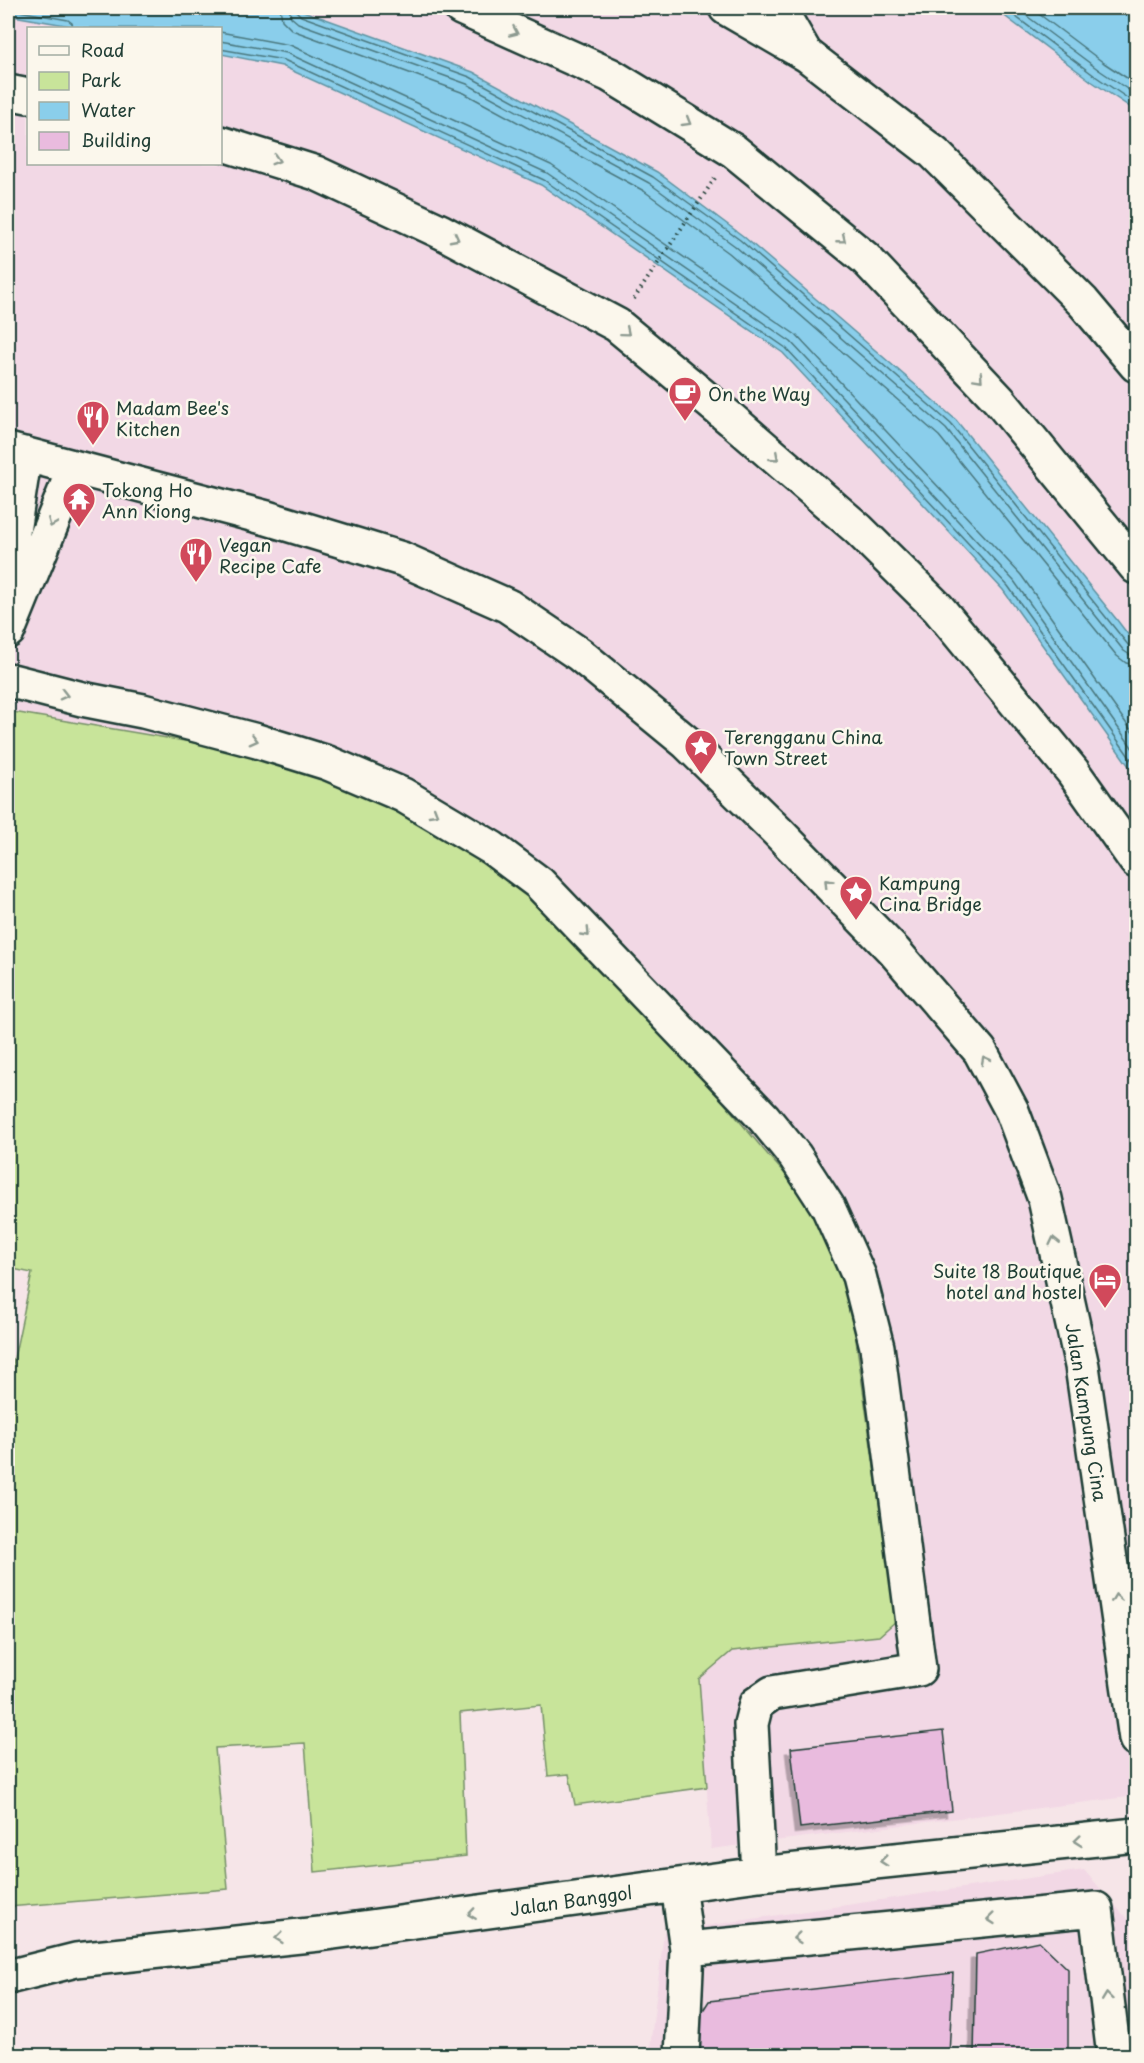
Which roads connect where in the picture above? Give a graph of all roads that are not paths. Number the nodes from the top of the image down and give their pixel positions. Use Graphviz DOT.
graph roads {
  1 [pos="461,8"];
  2 [pos="726,8"];
  3 [pos="779,8"];
  4 [pos="807,55"];
  5 [pos="8,92"];
  6 [pos="27,96"];
  7 [pos="222,144"];
  8 [pos="1137,365"];
  9 [pos="16,452"];
  10 [pos="74,469"];
  11 [pos="8,564"];
  12 [pos="1137,567"];
  13 [pos="8,632"];
  14 [pos="8,680"];
  15 [pos="1137,861"];
  16 [pos="1137,1739"];
  17 [pos="1137,1835"];
  18 [pos="759,1874"];
  19 [pos="678,1886"];
  20 [pos="687,1949"];
  21 [pos="8,1957"];
  22 [pos="76,1960"];
  23 [pos="8,1977"];
  24 [pos="682,2055"];
  25 [pos="1114,2055"];
  1 -- 12 [label="street, one-way"];
  2 -- 4 [label="street"];
  3 -- 4 [label="street"];
  4 -- 8 [label="street"];
  5 -- 6 [label="street"];
  7 -- 15 [label="street, one-way"];
  9 -- 10 [label="street, Jalan Kampung Cina"];
  9 -- 11 [label="street"];
  10 -- 13 [label="street, one-way"];
  16 -- 10 [label="street, Jalan Kampung Cina, one-way"];
  14 -- 18 [label="street, one-way"];
  17 -- 18 [label="street, Jalan Banggol, one-way"];
  18 -- 19 [label="street, Jalan Banggol"];
  19 -- 20 [label="street"];
  19 -- 22 [label="street, Jalan Banggol, one-way"];
  20 -- 24 [label="street"];
  25 -- 20 [label="street, one-way"];
  21 -- 22 [label="street"];
  22 -- 23 [label="street, Jalan Banggol"];
}
